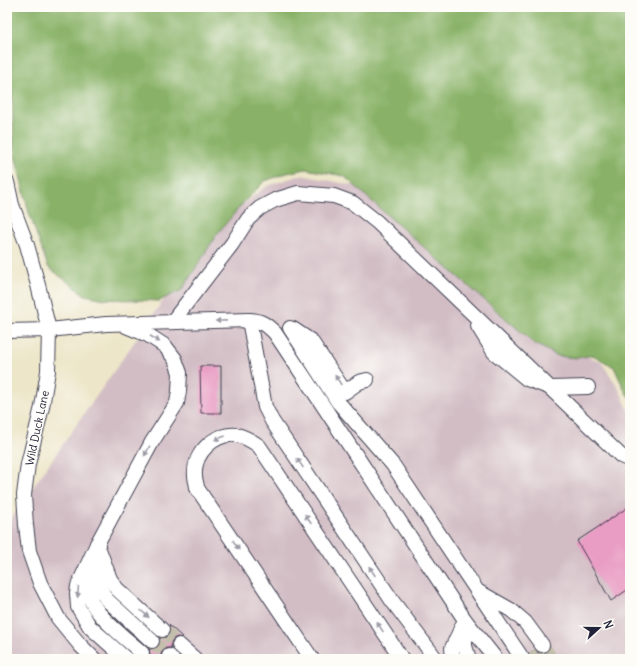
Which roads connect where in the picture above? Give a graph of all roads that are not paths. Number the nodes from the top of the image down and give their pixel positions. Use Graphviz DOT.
graph roads {
  1 [pos="7,182"];
  2 [pos="253,320"];
  3 [pos="172,322"];
  4 [pos="120,323"];
  5 [pos="286,327"];
  6 [pos="7,330"];
  7 [pos="49,330"];
  8 [pos="367,380"];
  9 [pos="588,387"];
  10 [pos="551,388"];
  11 [pos="352,418"];
  12 [pos="630,460"];
  13 [pos="97,544"];
  14 [pos="476,589"];
  15 [pos="465,620"];
  16 [pos="162,630"];
  17 [pos="152,641"];
  18 [pos="179,645"];
  19 [pos="467,652"];
  20 [pos="142,653"];
  21 [pos="528,653"];
  22 [pos="454,657"];
  23 [pos="94,659"];
  24 [pos="126,659"];
  25 [pos="195,659"];
  26 [pos="312,659"];
  27 [pos="402,659"];
  28 [pos="436,659"];
  29 [pos="474,659"];
  30 [pos="486,659"];
  31 [pos="496,659"];
  32 [pos="503,659"];
  1 -- 7 [label="street, Wild Duck Lane"];
  2 -- 3 [label="street, one-way"];
  2 -- 5 [label="street"];
  2 -- 15 [label="street"];
  28 -- 2 [label="street, one-way"];
  3 -- 4 [label="street"];
  3 -- 10 [label="street"];
  4 -- 7 [label="street"];
  4 -- 13 [label="street, one-way"];
  8 -- 5 [label="street, one-way"];
  5 -- 11 [label="street"];
  5 -- 32 [label="street"];
  6 -- 7 [label="street"];
  7 -- 23 [label="street, Wild Duck Lane"];
  9 -- 10 [label="street"];
  10 -- 12 [label="street"];
  11 -- 14 [label="street"];
  11 -- 21 [label="street"];
  13 -- 16 [label="street, one-way"];
  13 -- 17 [label="street"];
  13 -- 20 [label="street"];
  13 -- 24 [label="street, one-way"];
  14 -- 21 [label="street"];
  14 -- 21 [label="street"];
  15 -- 19 [label="street"];
  15 -- 22 [label="street"];
  15 -- 30 [label="street"];
  15 -- 31 [label="street"];
  18 -- 25 [label="street"];
  19 -- 29 [label="street"];
  27 -- 26 [label="street, one-way"];
}
